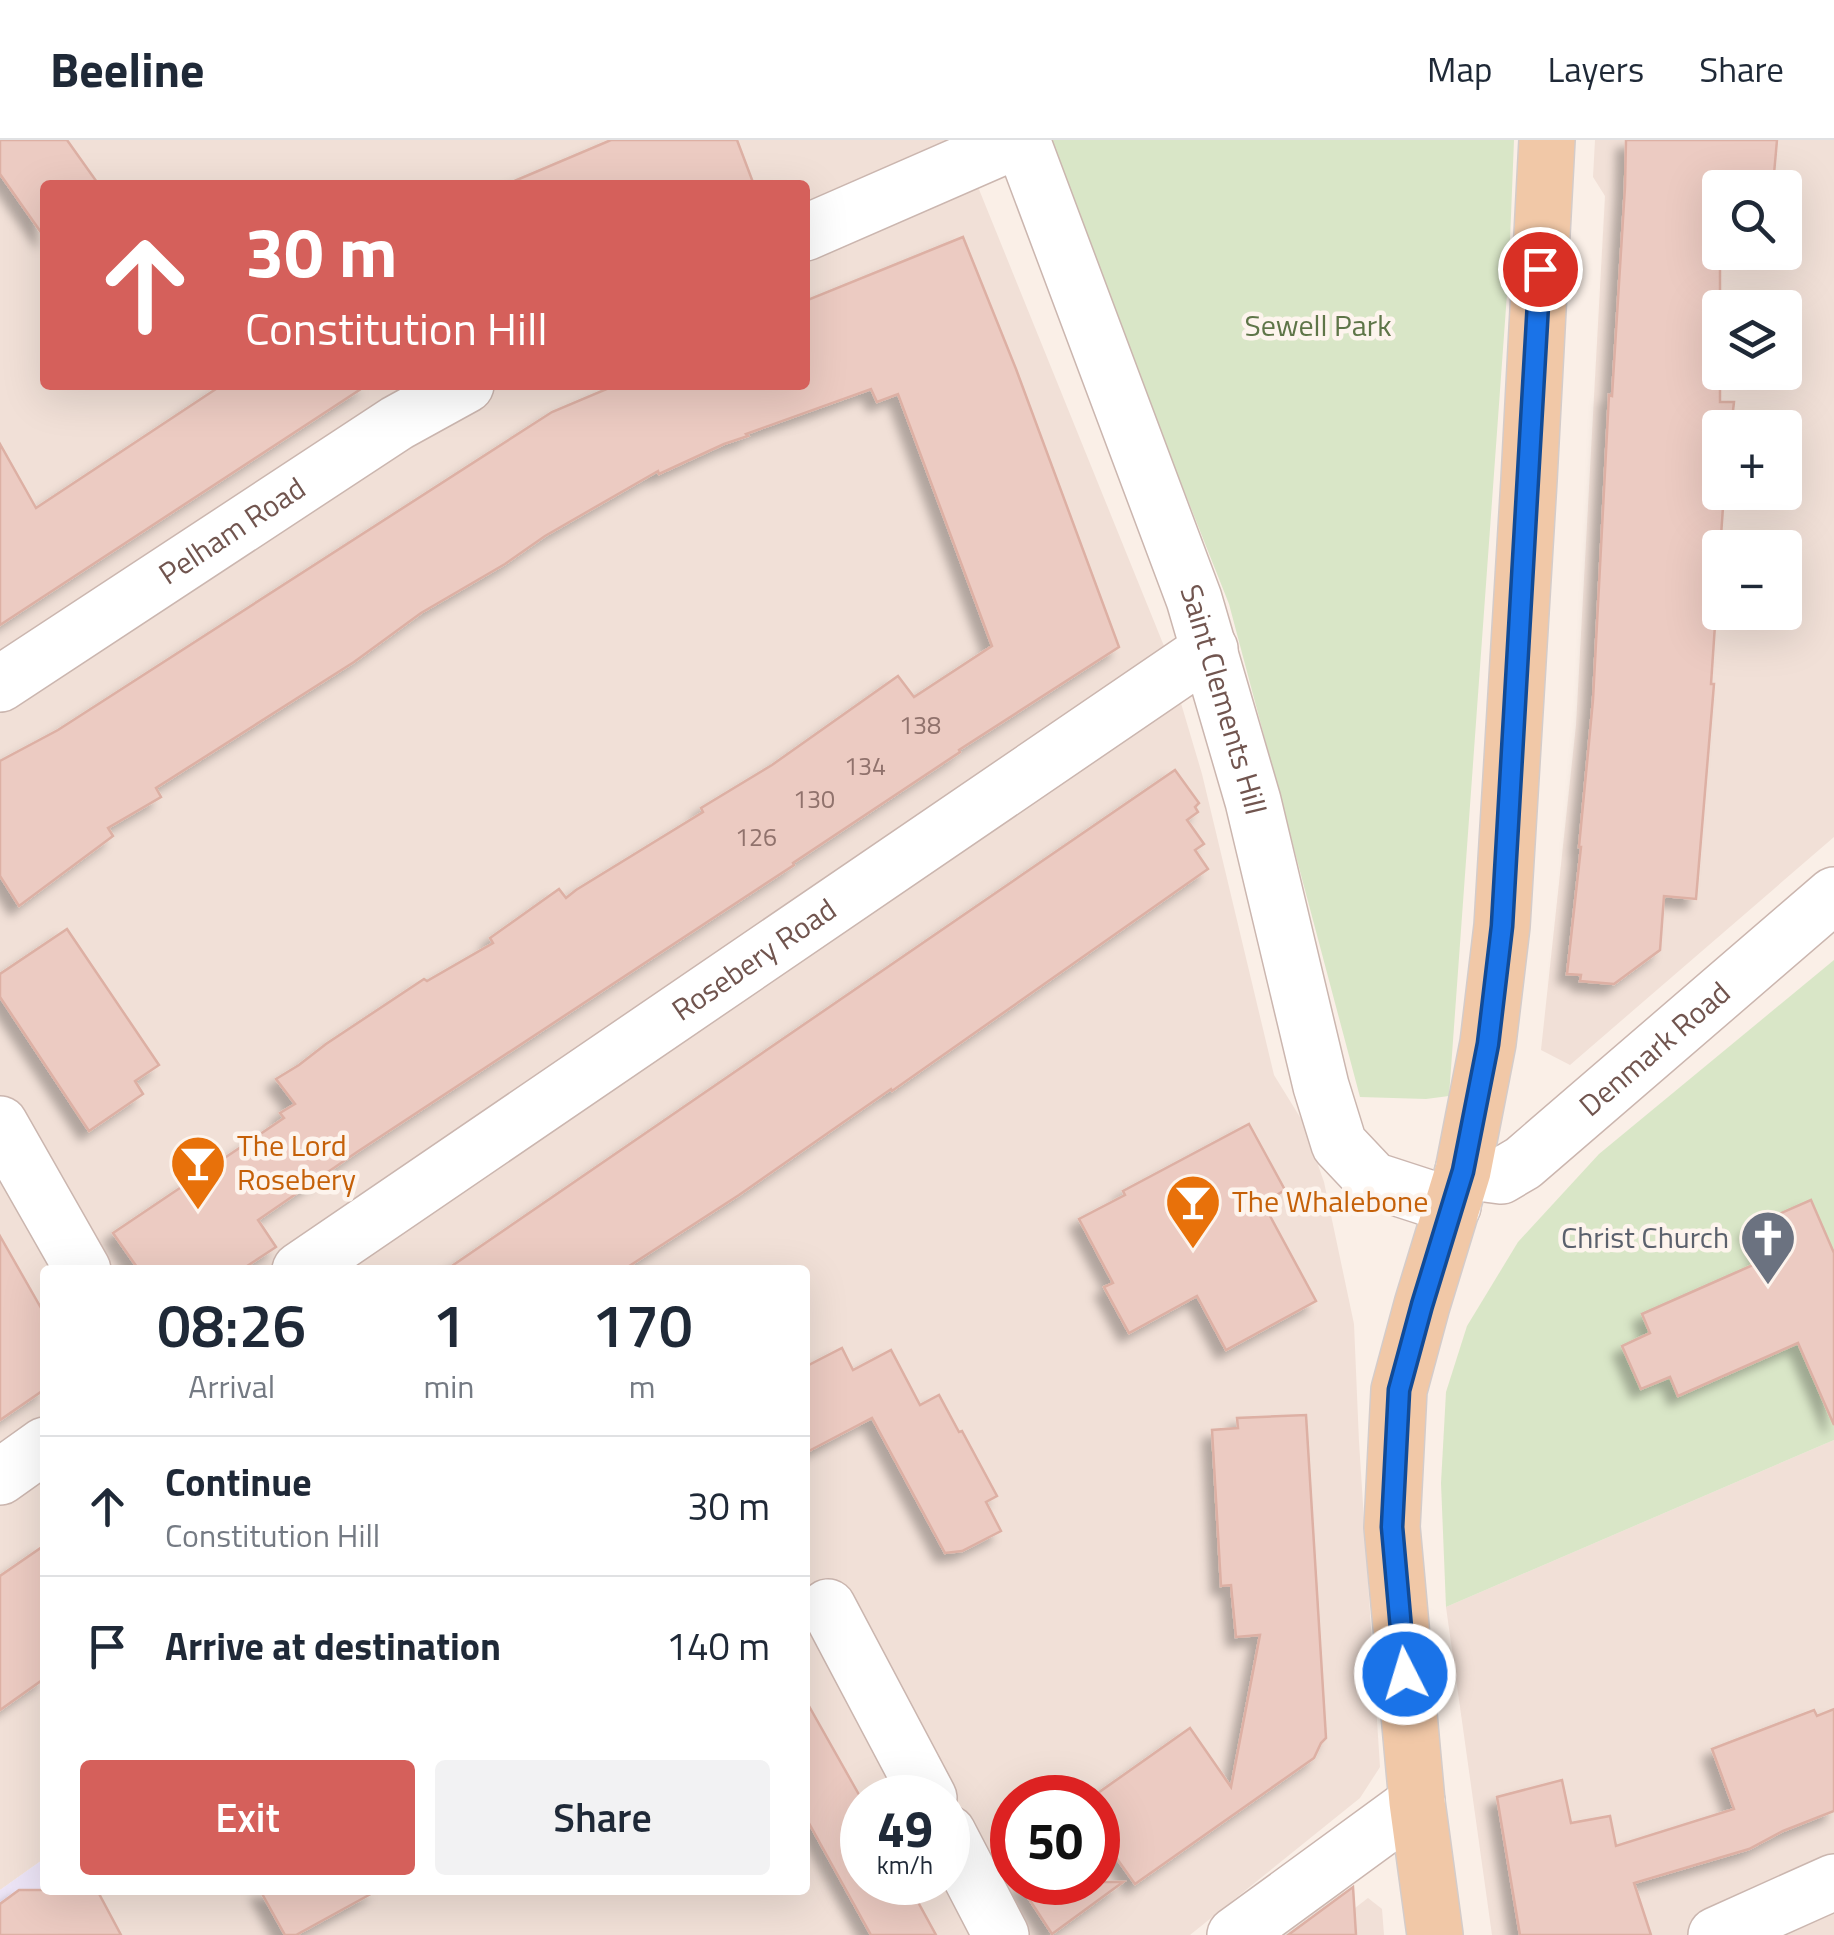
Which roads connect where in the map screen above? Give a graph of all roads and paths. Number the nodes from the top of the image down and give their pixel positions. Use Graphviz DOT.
graph roads {
  1 [pos="1020,140"];
  2 [pos="1547,140"];
  3 [pos="810,231"];
  4 [pos="457,390"];
  5 [pos="1210,650"];
  6 [pos="0,684"];
  7 [pos="1834,895"];
  8 [pos="0,1124"];
  9 [pos="1458,1188"];
  10 [pos="80,1265"];
  11 [pos="307,1265"];
  12 [pos="40,1449"];
  13 [pos="0,1477"];
  14 [pos="828,1607"];
  15 [pos="917,1775"];
  16 [pos="1417,1802"];
  17 [pos="970,1875"];
  18 [pos="1834,1882"];
  19 [pos="1001,1935"];
  20 [pos="1235,1935"];
  21 [pos="1434,1935"];
  22 [pos="1716,1935"];
  1 -- 3 [label="street"];
  1 -- 5 [label="street, Saint Clements Hill"];
  2 -- 9 [label="main road"];
  4 -- 6 [label="street, Pelham Road"];
  5 -- 9 [label="street, Saint Clements Hill"];
  5 -- 11 [label="street, Rosebery Road"];
  7 -- 9 [label="street, Denmark Road"];
  8 -- 10 [label="street"];
  9 -- 16 [label="main road"];
  12 -- 13 [label="street"];
  14 -- 15 [label="street"];
  16 -- 20 [label="street"];
  16 -- 21 [label="main road"];
  17 -- 19 [label="street"];
  18 -- 22 [label="street"];
}
